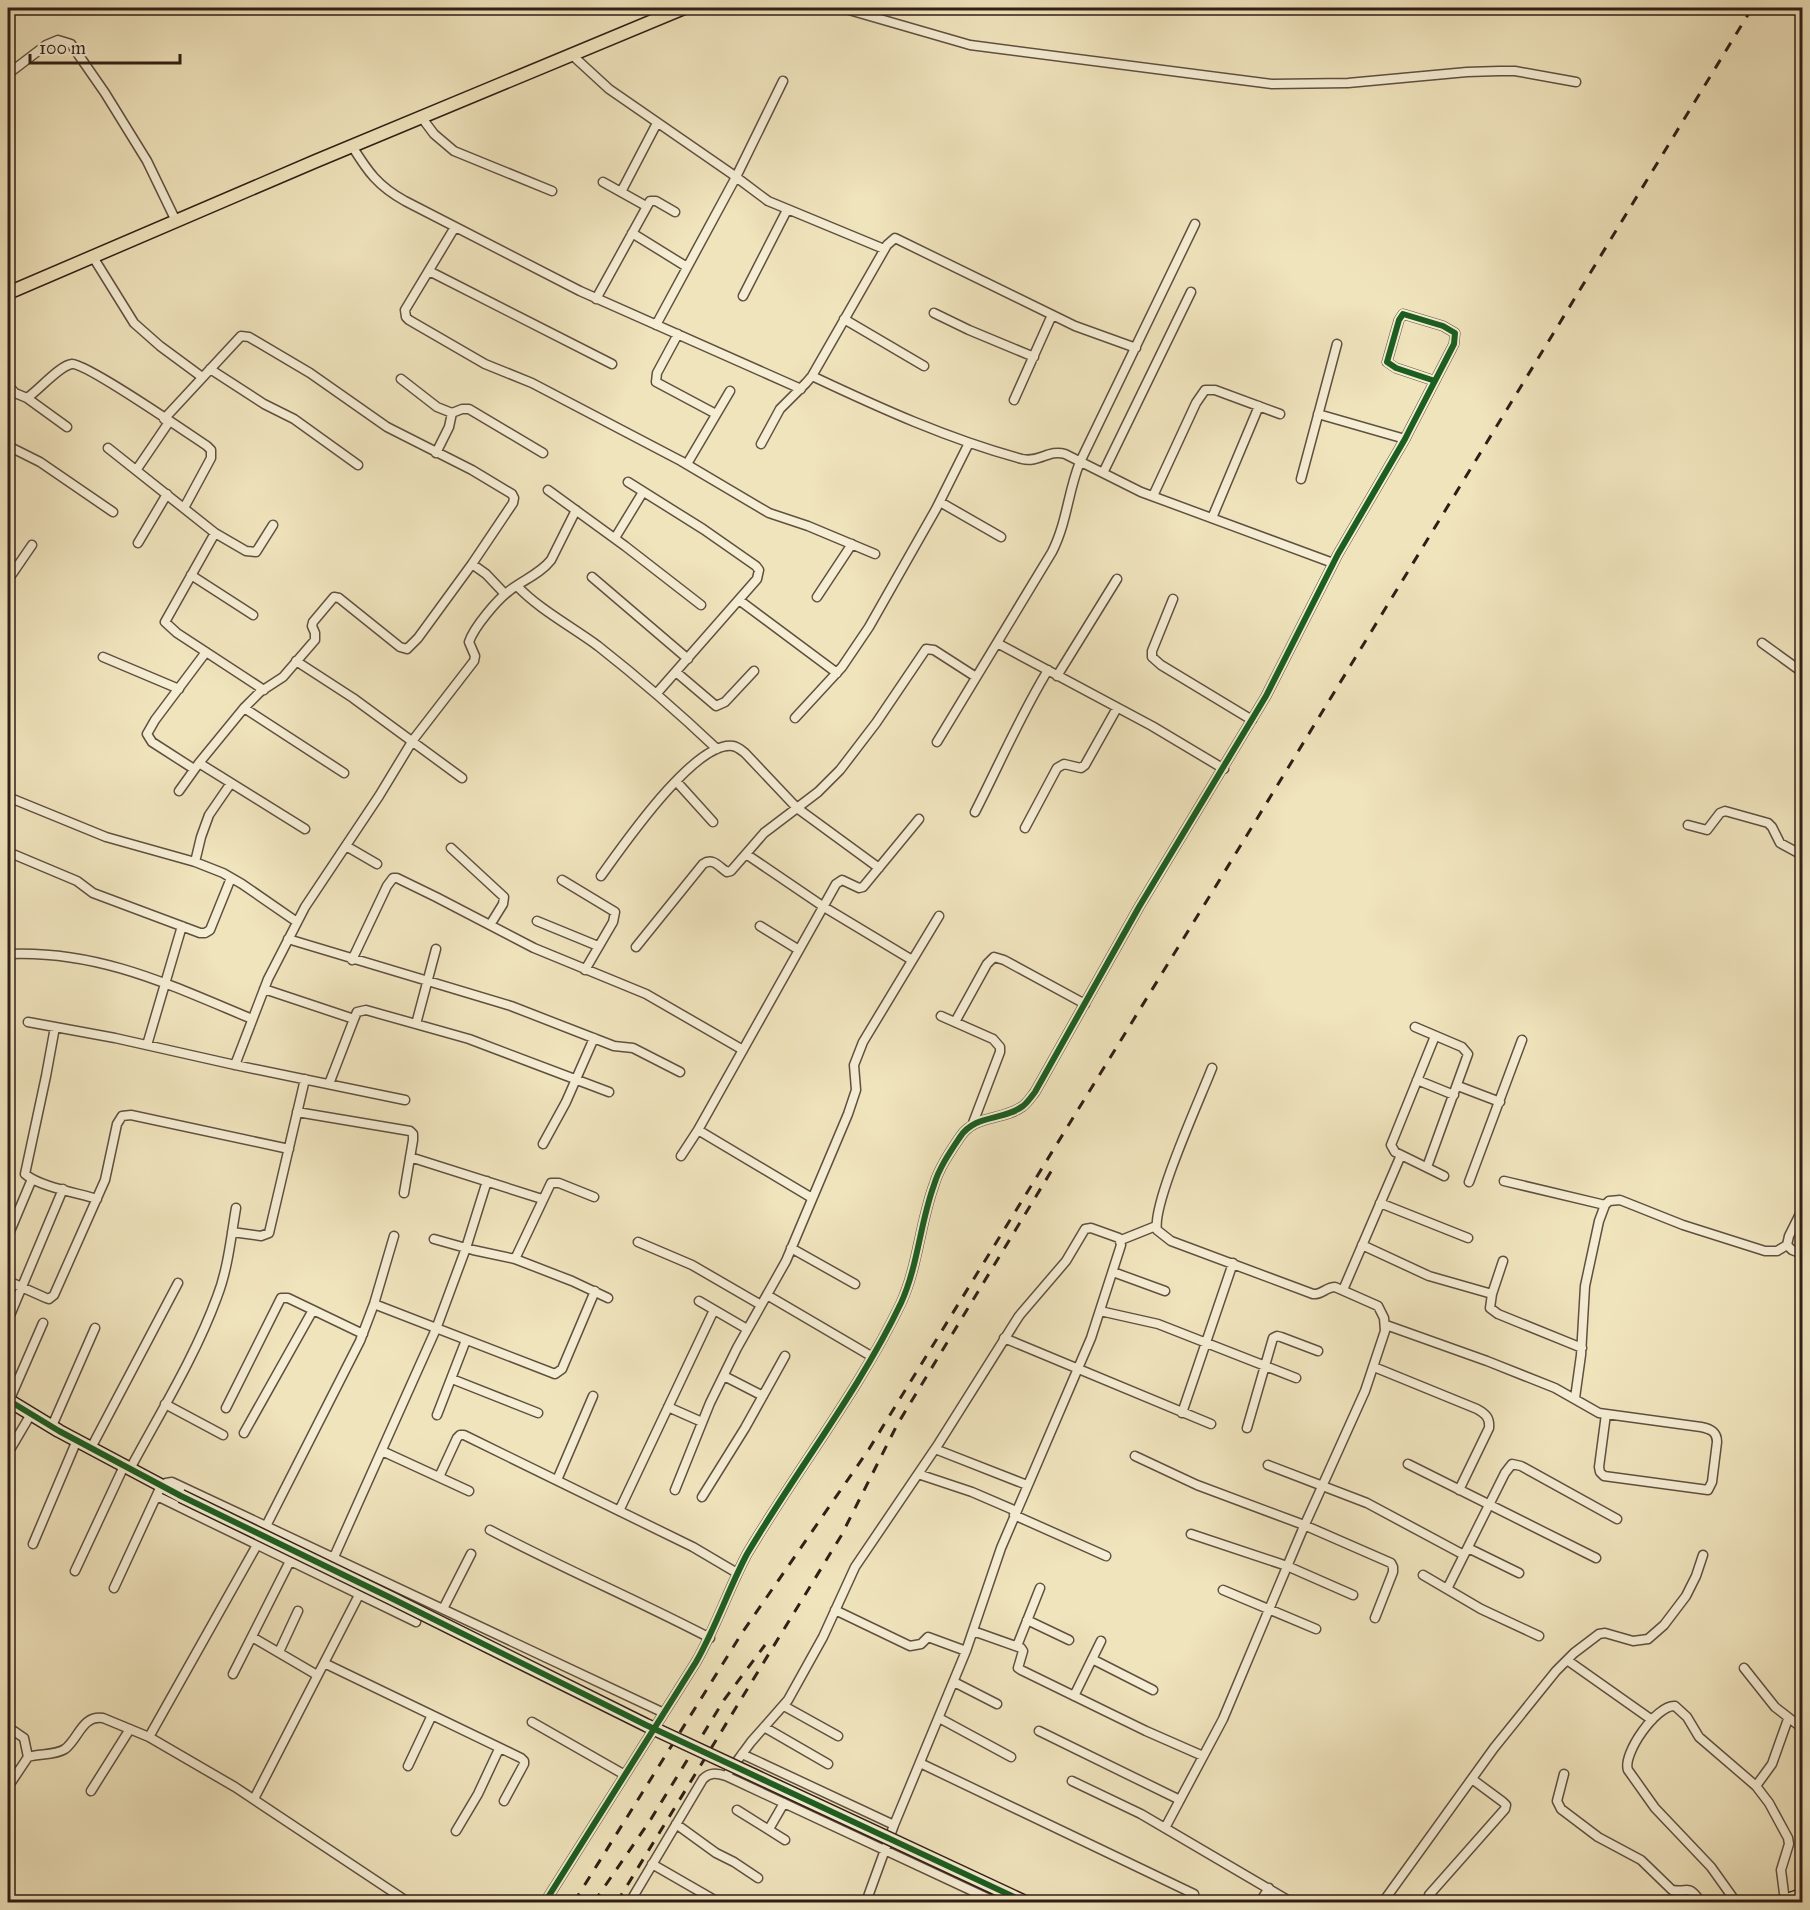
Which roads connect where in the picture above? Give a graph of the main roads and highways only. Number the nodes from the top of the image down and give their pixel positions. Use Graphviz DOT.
graph roads {
  1 [pos="684,8"];
  2 [pos="8,293"];
  1 -- 2 [label="main road"];
}
